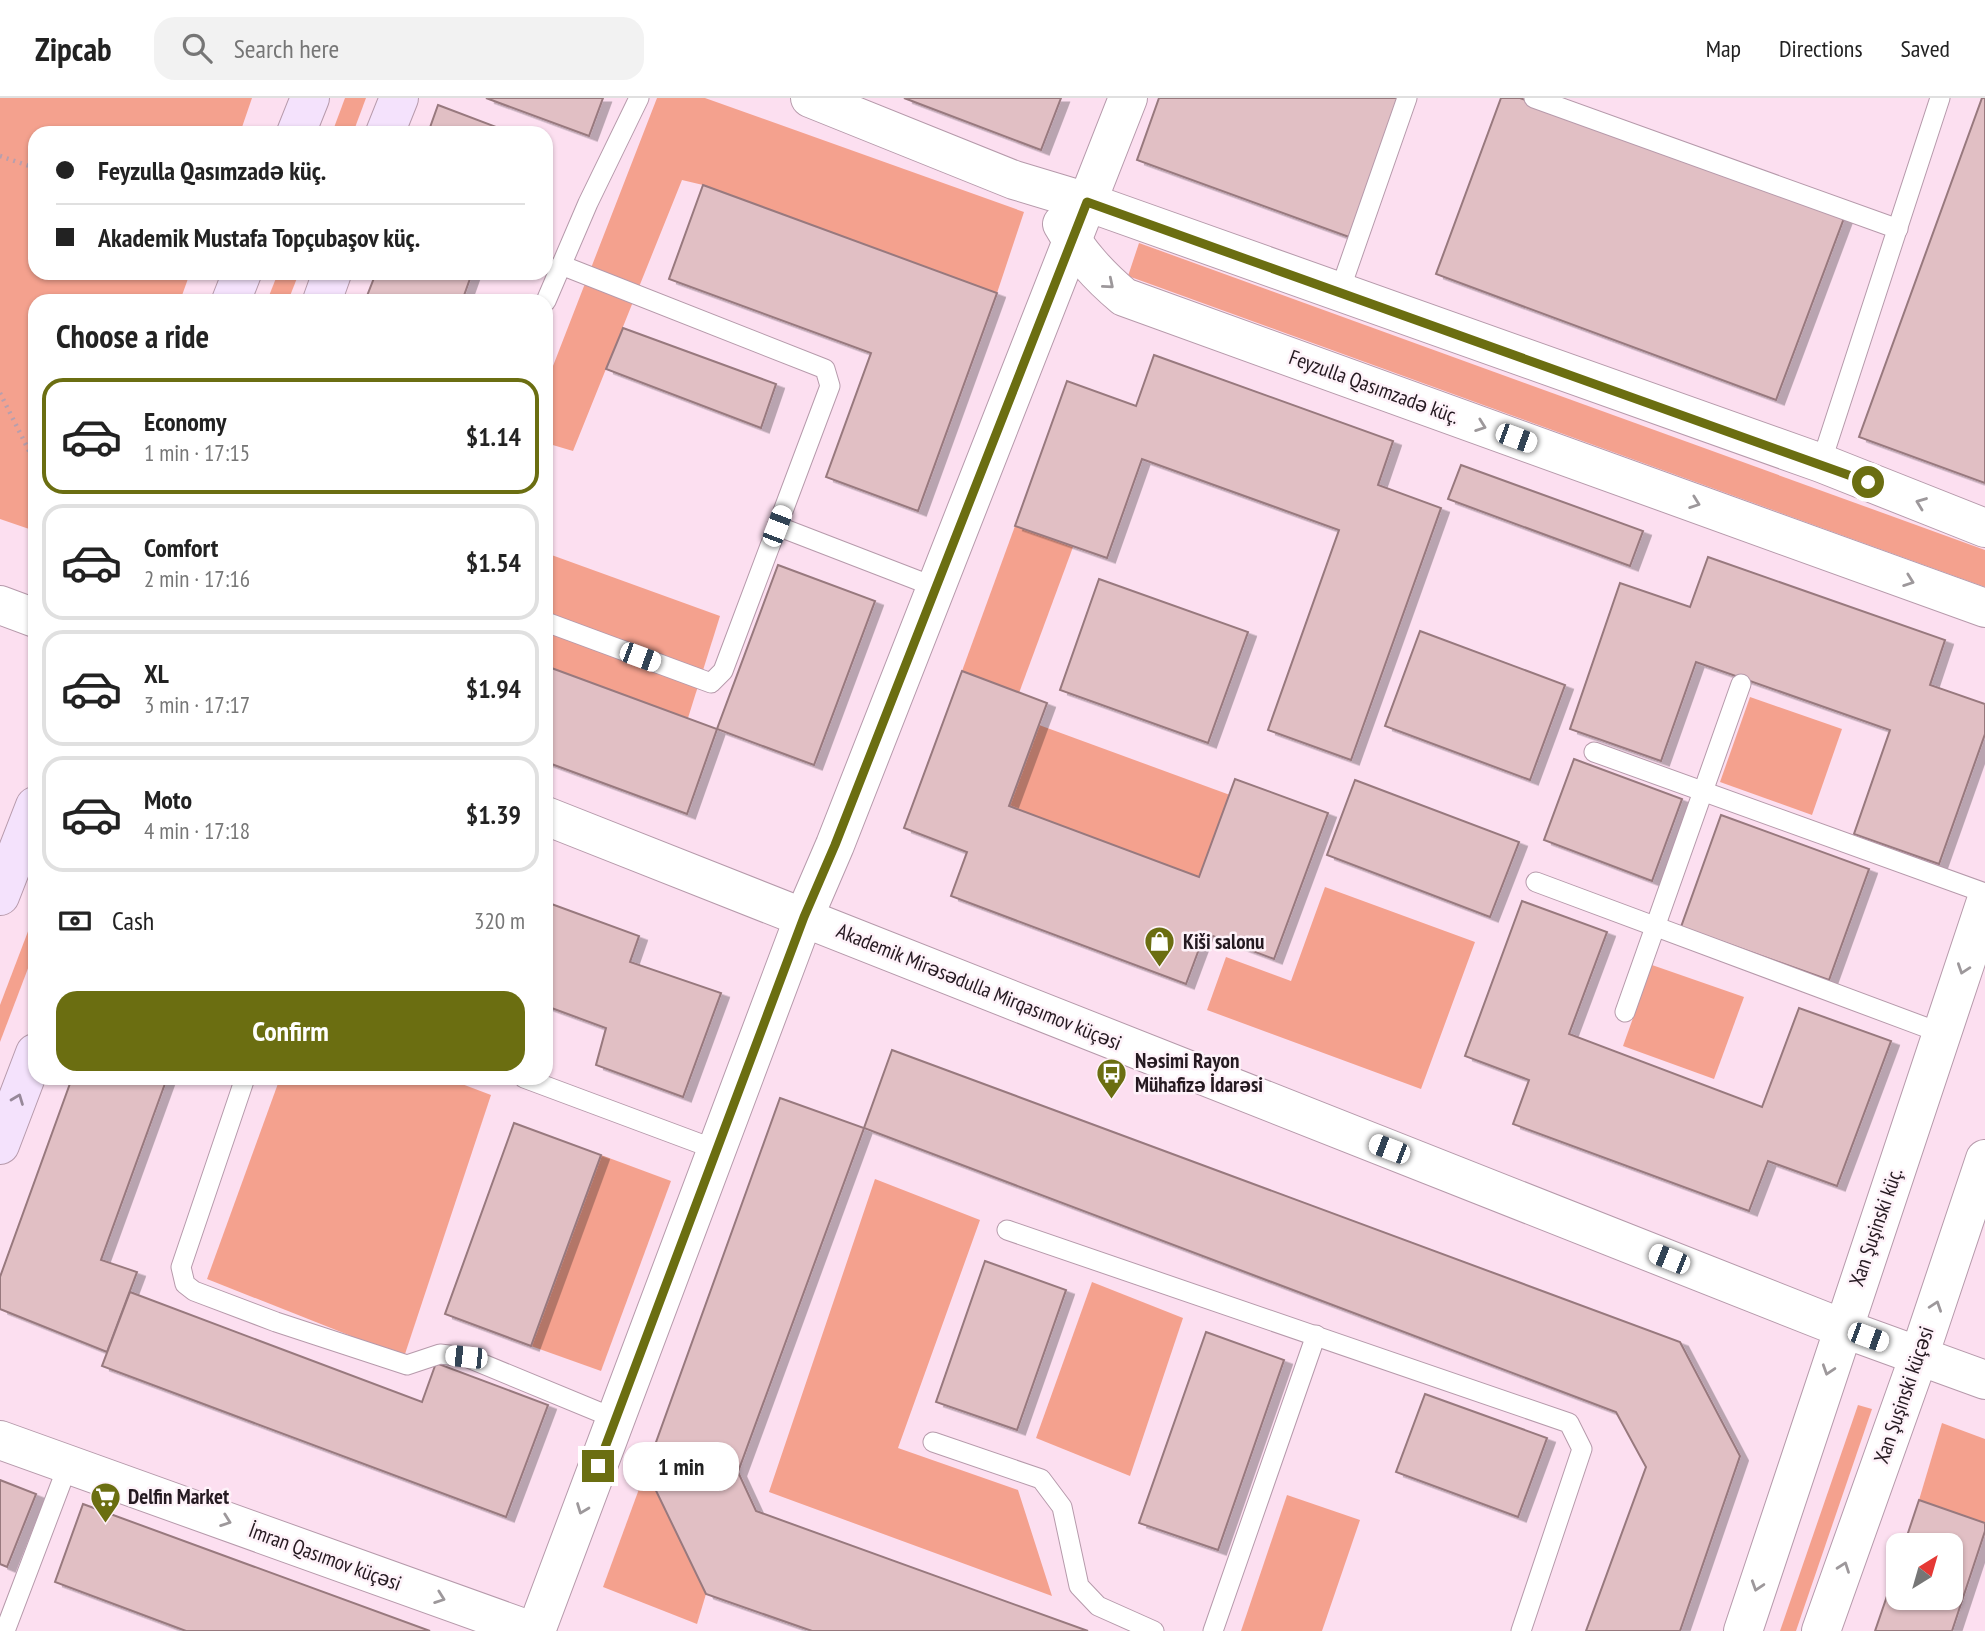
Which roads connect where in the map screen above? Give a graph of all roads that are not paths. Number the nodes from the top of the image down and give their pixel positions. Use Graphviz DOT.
graph roads {
  1 [pos="310,98"];
  2 [pos="399,98"];
  3 [pos="639,98"];
  4 [pos="810,98"];
  5 [pos="1128,98"];
  6 [pos="1407,98"];
  7 [pos="1534,98"];
  8 [pos="1940,98"];
  9 [pos="299,126"];
  10 [pos="389,126"];
  11 [pos="1041,190"];
  12 [pos="1087,202"];
  13 [pos="1898,229"];
  14 [pos="1072,243"];
  15 [pos="561,265"];
  16 [pos="1339,293"];
  17 [pos="549,294"];
  18 [pos="1821,463"];
  19 [pos="777,526"];
  20 [pos="1985,528"];
  21 [pos="935,587"];
  22 [pos="0,605"];
  23 [pos="1985,608"];
  24 [pos="28,615"];
  25 [pos="553,625"];
  26 [pos="1741,684"];
  27 [pos="1594,752"];
  28 [pos="1703,791"];
  29 [pos="553,819"];
  30 [pos="28,824"];
  31 [pos="1536,882"];
  32 [pos="1985,893"];
  33 [pos="0,896"];
  34 [pos="1985,904"];
  35 [pos="804,917"];
  36 [pos="1655,926"];
  37 [pos="1625,1012"];
  38 [pos="1941,1033"];
  39 [pos="28,1071"];
  40 [pos="243,1085"];
  41 [pos="543,1085"];
  42 [pos="0,1144"];
  43 [pos="717,1150"];
  44 [pos="1985,1158"];
  45 [pos="1007,1230"];
  46 [pos="1842,1328"];
  47 [pos="1316,1335"];
  48 [pos="1919,1356"];
  49 [pos="1985,1380"];
  50 [pos="616,1419"];
  51 [pos="0,1440"];
  52 [pos="933,1443"];
  53 [pos="68,1465"];
  54 [pos="1131,1627"];
  55 [pos="5,1631"];
  56 [pos="534,1631"];
  57 [pos="1154,1631"];
  58 [pos="1213,1631"];
  59 [pos="1521,1631"];
  60 [pos="1743,1631"];
  61 [pos="1821,1631"];
  1 -- 9 [label="main road"];
  2 -- 10 [label="main road"];
  3 -- 15 [label="lane"];
  4 -- 11 [label="street"];
  5 -- 12 [label="street"];
  6 -- 16 [label="lane"];
  7 -- 13 [label="lane"];
  8 -- 13 [label="lane"];
  11 -- 12 [label="street"];
  11 -- 14 [label="street, Feyzulla Qasımzadə küç."];
  12 -- 14 [label="street"];
  12 -- 16 [label="street"];
  13 -- 18 [label="lane"];
  14 -- 21 [label="street"];
  14 -- 23 [label="street, Feyzulla Qasımzadə küç., one-way"];
  15 -- 17 [label="lane"];
  15 -- 19 [label="lane"];
  16 -- 18 [label="street"];
  20 -- 18 [label="street, one-way"];
  19 -- 21 [label="lane"];
  19 -- 25 [label="lane"];
  21 -- 35 [label="street"];
  22 -- 24 [label="street"];
  26 -- 28 [label="lane"];
  27 -- 28 [label="lane"];
  28 -- 32 [label="lane"];
  28 -- 36 [label="lane"];
  29 -- 35 [label="street, Akademik Mirəsədulla Mirqasımov küçəsi"];
  30 -- 33 [label="main road"];
  31 -- 36 [label="lane"];
  34 -- 38 [label="street, Xan Şuşinski küç., one-way"];
  35 -- 43 [label="street"];
  35 -- 46 [label="street, Akademik Mirəsədulla Mirqasımov küçəsi"];
  36 -- 37 [label="lane"];
  36 -- 38 [label="lane"];
  38 -- 46 [label="street, Xan Şuşinski küç."];
  42 -- 39 [label="main road, one-way"];
  40 -- 50 [label="lane"];
  41 -- 43 [label="lane"];
  43 -- 50 [label="street"];
  48 -- 44 [label="street, Xan Şuşinski küçəsi, one-way"];
  45 -- 47 [label="lane"];
  46 -- 48 [label="street, Akademik Mirəsədulla Mirqasımov küçəsi"];
  46 -- 60 [label="street, Xan Şuşinski küç., one-way"];
  47 -- 58 [label="lane"];
  47 -- 59 [label="lane"];
  48 -- 49 [label="street"];
  61 -- 48 [label="street, Xan Şuşinski küçəsi, one-way"];
  50 -- 56 [label="street, one-way"];
  51 -- 53 [label="street, İmran Qasımov küçəsi"];
  52 -- 54 [label="lane"];
  53 -- 55 [label="lane"];
  53 -- 56 [label="street, İmran Qasımov küçəsi, one-way"];
  54 -- 57 [label="lane"];
}
